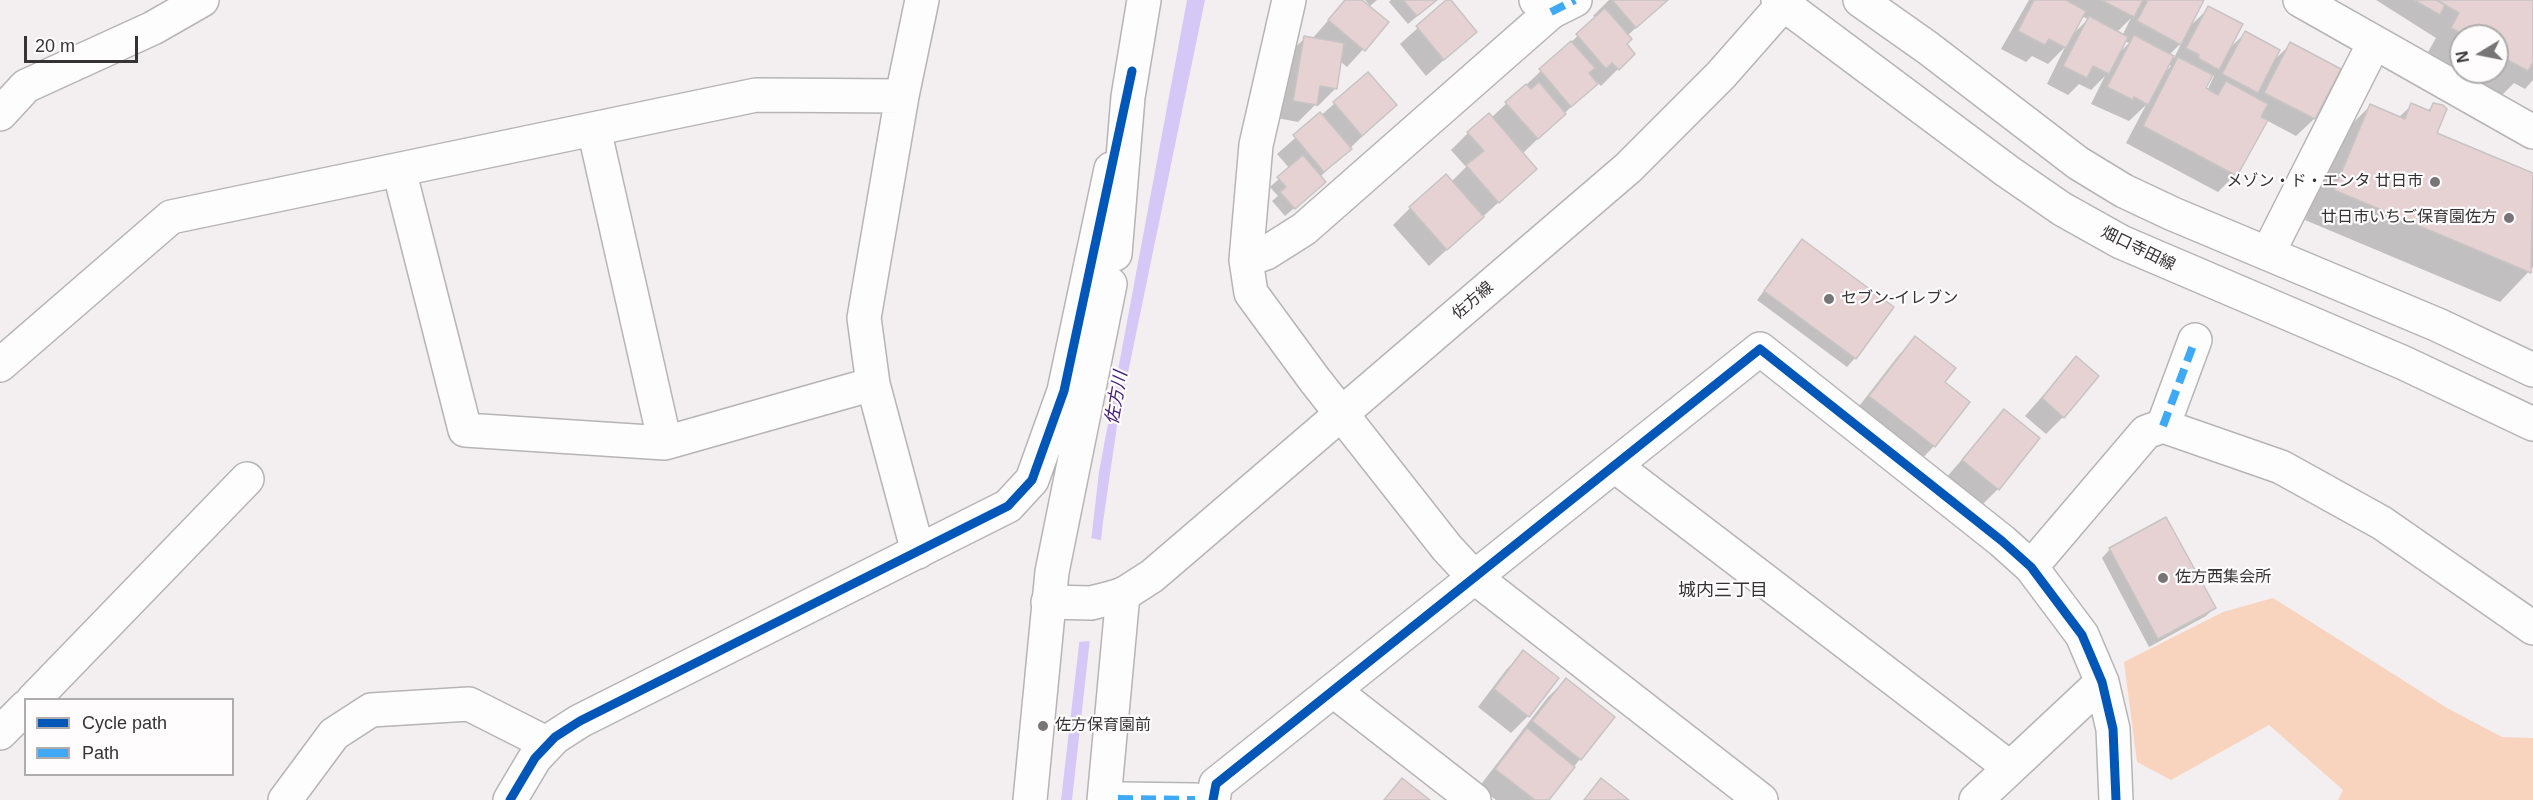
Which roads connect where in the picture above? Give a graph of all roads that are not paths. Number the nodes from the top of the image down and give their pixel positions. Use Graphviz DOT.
graph roads {
  1 [pos="202,0"];
  2 [pos="922,0"];
  3 [pos="1144,0"];
  4 [pos="1288,0"];
  5 [pos="1860,0"];
  6 [pos="2300,0"];
  7 [pos="1783,1"];
  8 [pos="1554,4"];
  9 [pos="2374,43"];
  10 [pos="1132,71"];
  11 [pos="902,96"];
  12 [pos="0,114"];
  13 [pos="594,129"];
  14 [pos="2533,132"];
  15 [pos="399,170"];
  16 [pos="2268,254"];
  17 [pos="1246,260"];
  18 [pos="2195,340"];
  19 [pos="0,365"];
  20 [pos="2533,370"];
  21 [pos="873,384"];
  22 [pos="1343,413"];
  23 [pos="2533,424"];
  24 [pos="2163,426"];
  25 [pos="665,442"];
  26 [pos="1615,466"];
  27 [pos="247,479"];
  28 [pos="918,552"];
  29 [pos="2031,567"];
  30 [pos="1473,576"];
  31 [pos="1126,591"];
  32 [pos="1053,602"];
  33 [pos="2533,628"];
  34 [pos="2102,682"];
  35 [pos="1334,691"];
  36 [pos="34,698"];
  37 [pos="24,709"];
  38 [pos="0,733"];
  39 [pos="548,744"];
  40 [pos="2009,767"];
  41 [pos="1118,799"];
  42 [pos="285,800"];
  43 [pos="510,800"];
  44 [pos="1030,800"];
  45 [pos="1104,800"];
  46 [pos="1195,800"];
  47 [pos="1213,800"];
  48 [pos="1474,800"];
  49 [pos="1761,800"];
  50 [pos="1976,800"];
  51 [pos="2116,800"];
  1 -- 12 [label="street"];
  2 -- 11 [label="street"];
  3 -- 10 [label="street"];
  4 -- 17 [label="street"];
  5 -- 16 [label="street"];
  6 -- 9 [label="street"];
  7 -- 22 [label="street, 佐方線"];
  7 -- 23 [label="street, 畑口寺田線"];
  8 -- 17 [label="street"];
  9 -- 14 [label="street"];
  9 -- 16 [label="street"];
  10 -- 28 [label="street"];
  10 -- 32 [label="street"];
  11 -- 13 [label="street"];
  11 -- 21 [label="street"];
  13 -- 15 [label="street"];
  13 -- 25 [label="street"];
  15 -- 19 [label="street"];
  15 -- 25 [label="street"];
  16 -- 20 [label="street"];
  17 -- 22 [label="street"];
  18 -- 24 [label="street"];
  21 -- 25 [label="street"];
  21 -- 28 [label="street"];
  22 -- 30 [label="street"];
  22 -- 31 [label="street, 佐方線"];
  24 -- 29 [label="street"];
  24 -- 33 [label="street"];
  26 -- 29 [label="street"];
  26 -- 30 [label="street"];
  26 -- 40 [label="street"];
  27 -- 36 [label="street"];
  28 -- 39 [label="street"];
  29 -- 34 [label="street"];
  30 -- 35 [label="street"];
  30 -- 49 [label="street"];
  31 -- 32 [label="street"];
  31 -- 45 [label="street"];
  32 -- 44 [label="street"];
  34 -- 40 [label="street"];
  34 -- 51 [label="street"];
  35 -- 47 [label="street"];
  35 -- 48 [label="street"];
  37 -- 38 [label="street"];
  39 -- 42 [label="street"];
  39 -- 43 [label="street"];
  40 -- 50 [label="street"];
  41 -- 46 [label="street"];
}
